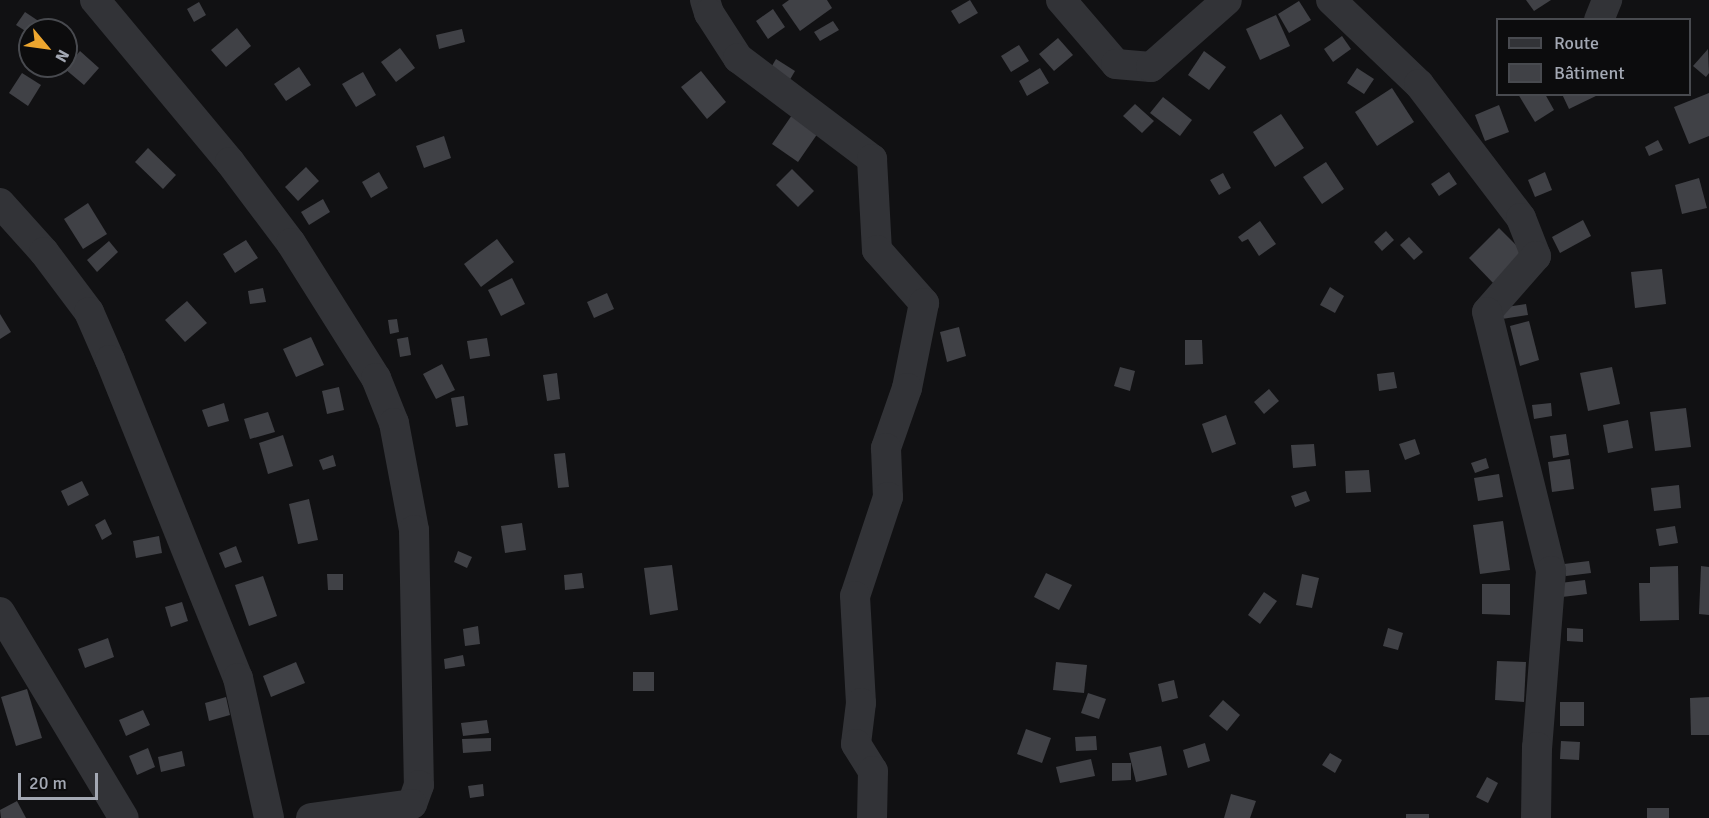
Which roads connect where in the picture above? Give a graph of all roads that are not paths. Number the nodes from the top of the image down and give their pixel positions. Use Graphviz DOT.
graph roads {
  1 [pos="94,0"];
  2 [pos="705,0"];
  3 [pos="1061,0"];
  4 [pos="1227,0"];
  5 [pos="1331,0"];
  6 [pos="1607,0"];
  7 [pos="1600,18"];
  8 [pos="0,204"];
  9 [pos="0,612"];
  10 [pos="124,818"];
  11 [pos="269,818"];
  12 [pos="311,818"];
  13 [pos="872,818"];
  14 [pos="1536,818"];
  1 -- 12 [label="street"];
  2 -- 13 [label="street"];
  3 -- 4 [label="street"];
  5 -- 14 [label="street"];
  6 -- 7 [label="street"];
  8 -- 11 [label="street"];
  9 -- 10 [label="street"];
}
